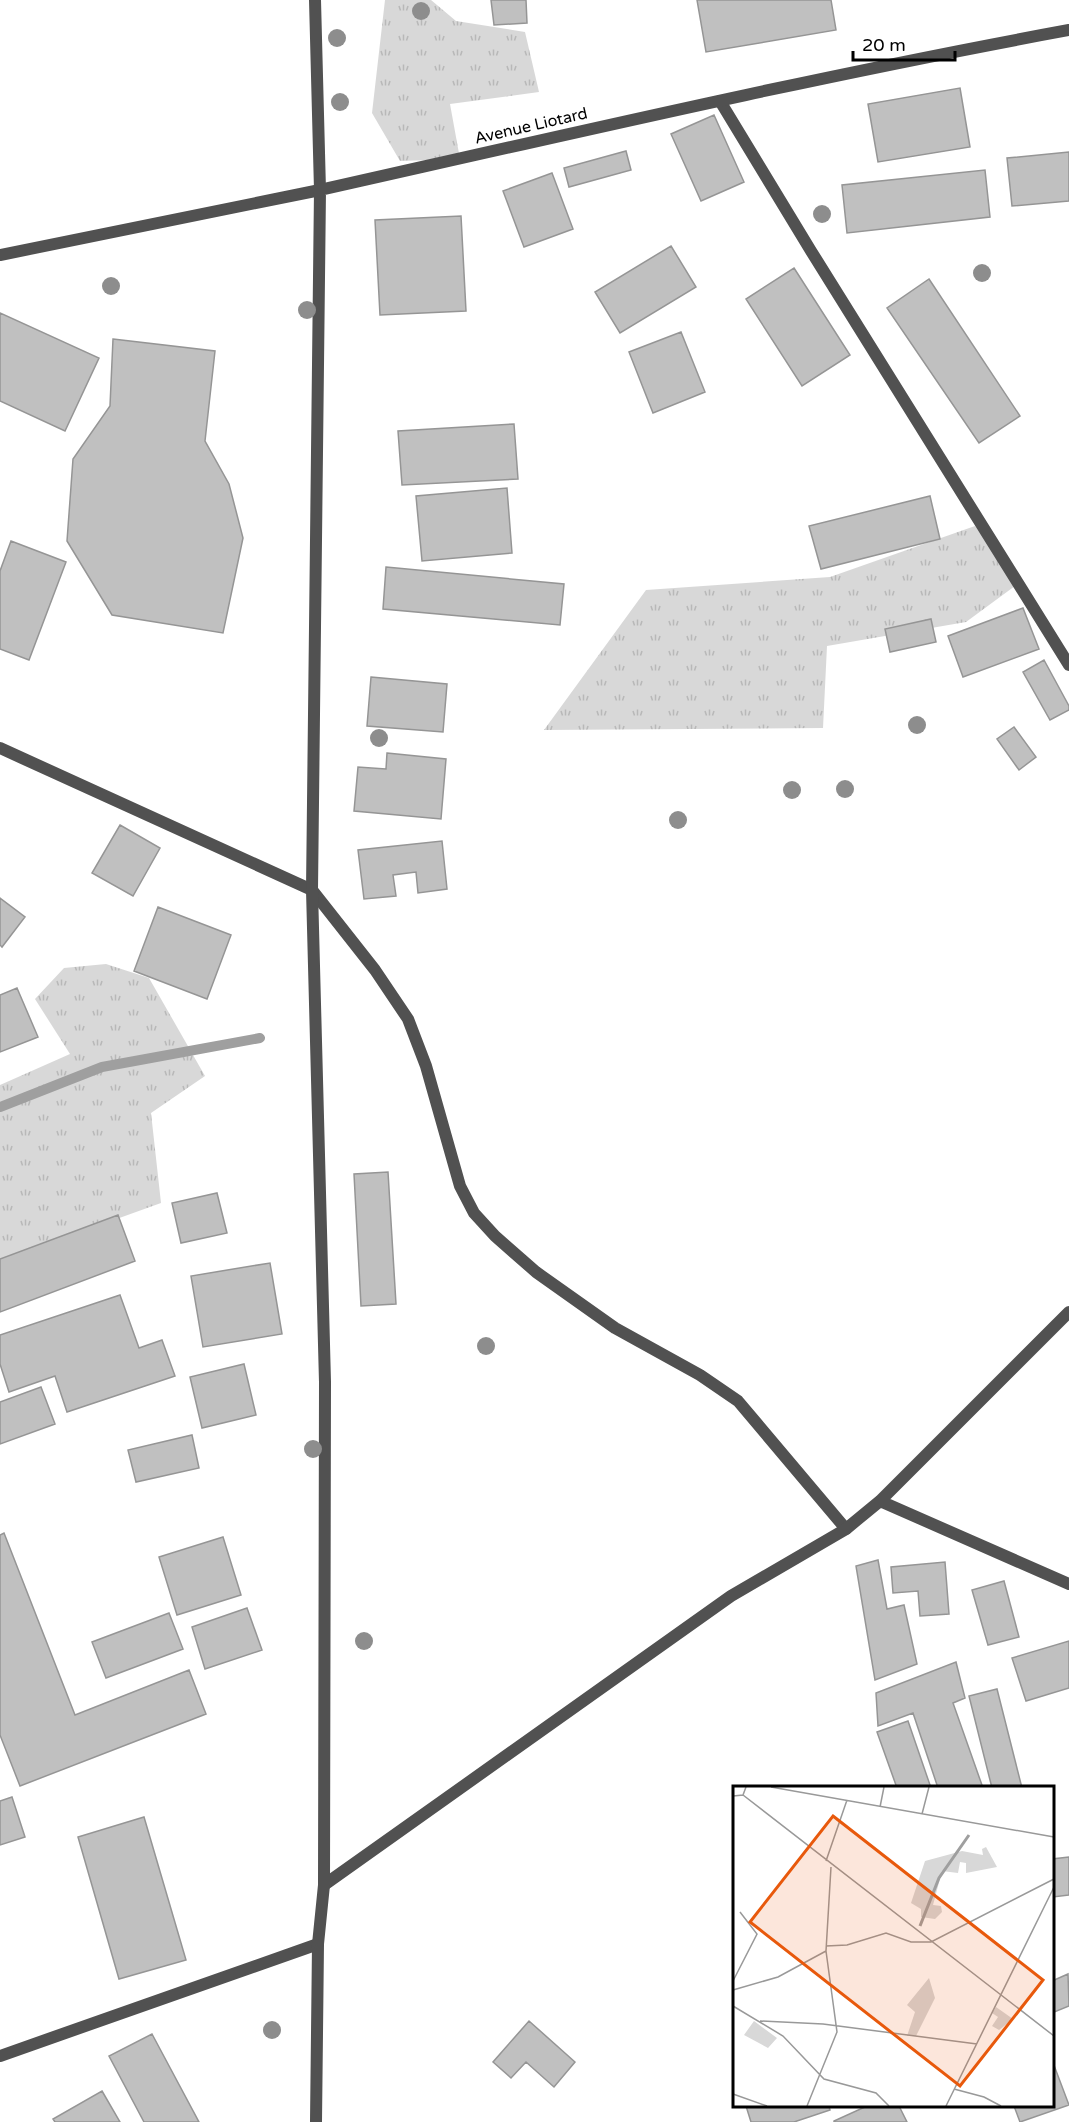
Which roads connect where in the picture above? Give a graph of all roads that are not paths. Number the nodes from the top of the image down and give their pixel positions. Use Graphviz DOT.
graph roads {
  1 [pos="315,0"];
  2 [pos="1069,30"];
  3 [pos="720,101"];
  4 [pos="320,190"];
  5 [pos="0,255"];
  6 [pos="1069,665"];
  7 [pos="0,748"];
  8 [pos="312,890"];
  9 [pos="1069,1312"];
  10 [pos="880,1501"];
  11 [pos="846,1528"];
  12 [pos="1069,1584"];
  13 [pos="324,1885"];
  14 [pos="318,1944"];
  15 [pos="0,2056"];
  16 [pos="316,2122"];
  1 -- 4 [label="street"];
  2 -- 3 [label="street, Avenue Liotard"];
  3 -- 4 [label="street, Avenue Liotard"];
  3 -- 6 [label="street"];
  4 -- 5 [label="street, Avenue Liotard"];
  4 -- 8 [label="street"];
  7 -- 8 [label="street"];
  8 -- 11 [label="street"];
  8 -- 13 [label="street"];
  9 -- 10 [label="street"];
  10 -- 11 [label="street"];
  10 -- 12 [label="street"];
  11 -- 13 [label="street"];
  13 -- 14 [label="street"];
  14 -- 15 [label="street"];
  14 -- 16 [label="street"];
}
